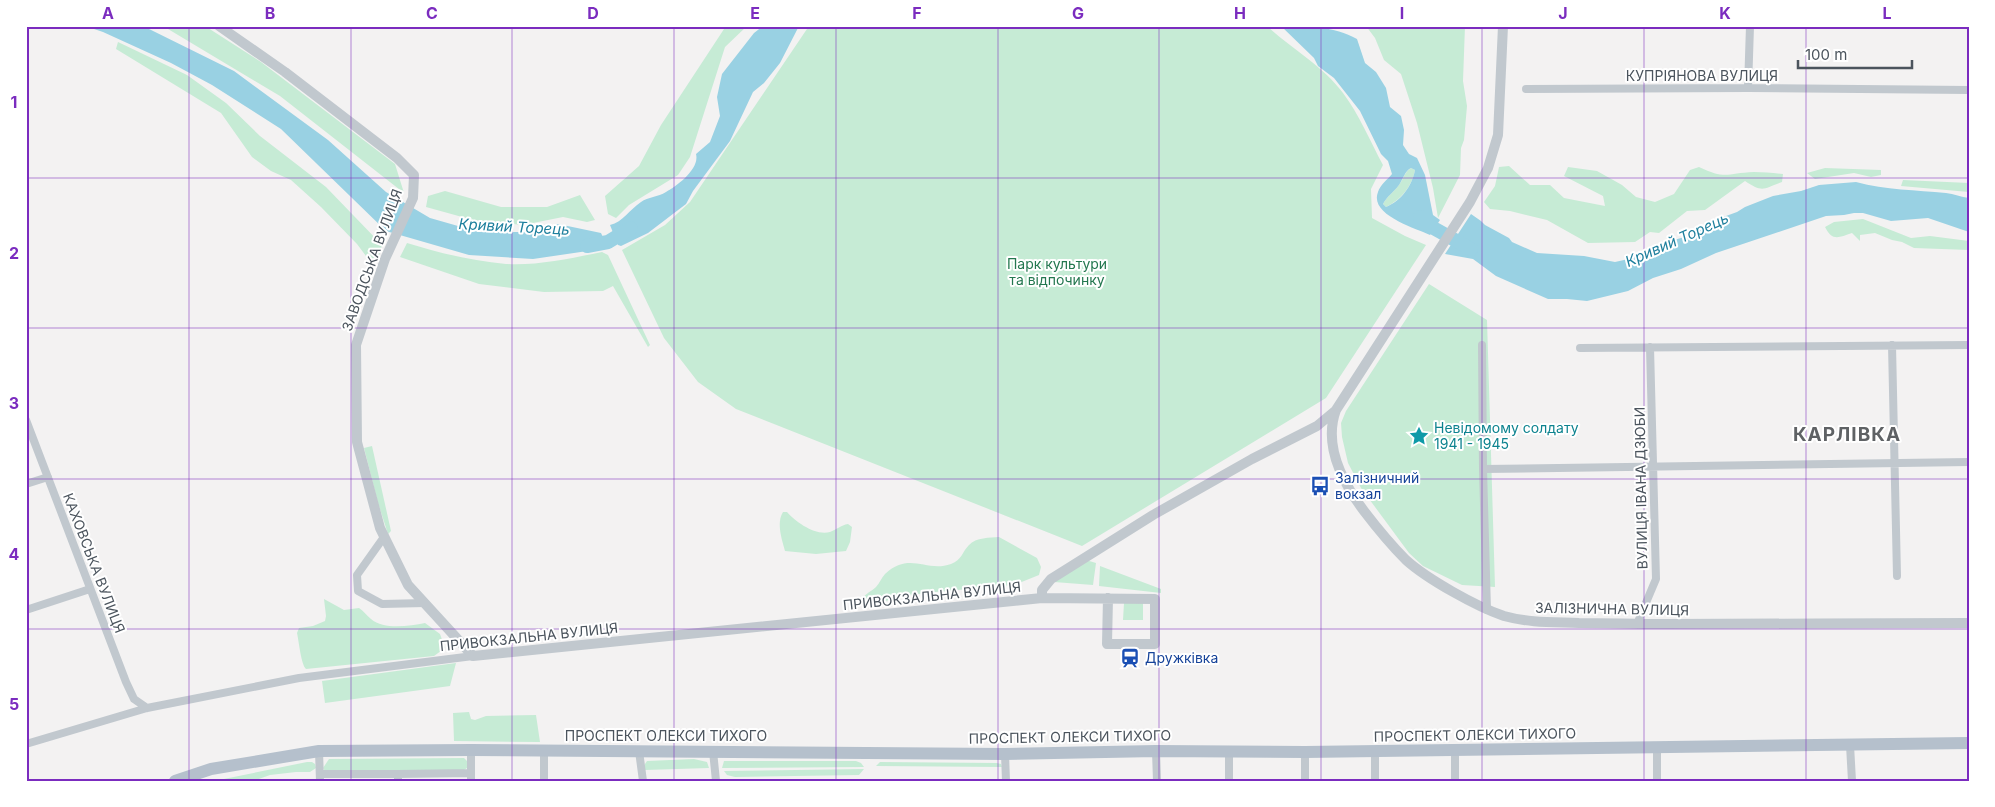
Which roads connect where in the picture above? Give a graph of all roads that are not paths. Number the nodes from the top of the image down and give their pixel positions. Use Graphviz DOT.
graph roads {
  1 [pos="219,26"];
  2 [pos="1503,26"];
  3 [pos="1750,26"];
  4 [pos="1748,88"];
  5 [pos="1526,89"];
  6 [pos="1969,90"];
  7 [pos="1482,345"];
  8 [pos="1892,345"];
  9 [pos="1969,345"];
  10 [pos="1650,347"];
  11 [pos="1580,348"];
  12 [pos="1336,410"];
  13 [pos="26,420"];
  14 [pos="1895,462"];
  15 [pos="1969,462"];
  16 [pos="1653,466"];
  17 [pos="1484,469"];
  18 [pos="48,476"];
  19 [pos="26,484"];
  20 [pos="384,537"];
  21 [pos="1898,576"];
  22 [pos="90,589"];
  23 [pos="1042,598"];
  24 [pos="1108,598"];
  25 [pos="425,603"];
  26 [pos="26,610"];
  27 [pos="1487,610"];
  28 [pos="1969,623"];
  29 [pos="1638,624"];
  30 [pos="472,656"];
  31 [pos="147,708"];
  32 [pos="1969,743"];
  33 [pos="26,744"];
  34 [pos="1850,745"];
  35 [pos="1657,748"];
  36 [pos="471,750"];
  37 [pos="544,750"];
  38 [pos="1455,750"];
  39 [pos="319,751"];
  40 [pos="713,751"];
  41 [pos="1156,751"];
  42 [pos="1375,751"];
  43 [pos="639,752"];
  44 [pos="1229,752"];
  45 [pos="1305,752"];
  46 [pos="1005,754"];
  47 [pos="320,777"];
  48 [pos="398,777"];
  49 [pos="471,777"];
  50 [pos="175,781"];
  51 [pos="544,781"];
  52 [pos="643,781"];
  53 [pos="716,781"];
  54 [pos="1006,781"];
  55 [pos="1157,781"];
  56 [pos="1230,781"];
  57 [pos="1305,781"];
  58 [pos="1375,781"];
  59 [pos="1455,781"];
  60 [pos="1657,781"];
  61 [pos="1852,781"];
  1 -- 20 [label="street, ЗАВОДСЬКА ВУЛИЦЯ"];
  2 -- 12 [label="street, ЗАЛІЗНИЧНА ВУЛИЦЯ"];
  3 -- 4 [label="street"];
  4 -- 5 [label="street, КУПРІЯНОВА ВУЛИЦЯ"];
  4 -- 6 [label="street, КУПРІЯНОВА ВУЛИЦЯ"];
  7 -- 17 [label="street"];
  8 -- 9 [label="street"];
  8 -- 10 [label="street"];
  8 -- 14 [label="street"];
  10 -- 11 [label="street"];
  10 -- 16 [label="street, ВУЛИЦЯ ІВАНА ДЗЮБИ"];
  12 -- 23 [label="street, ПРИВОКЗАЛЬНА ВУЛИЦЯ"];
  12 -- 27 [label="street, ЗАЛІЗНИЧНА ВУЛИЦЯ"];
  13 -- 18 [label="street, КАХОВСЬКА ВУЛИЦЯ"];
  14 -- 15 [label="street"];
  14 -- 16 [label="street"];
  14 -- 21 [label="street"];
  16 -- 17 [label="street"];
  16 -- 29 [label="street, ВУЛИЦЯ ІВАНА ДЗЮБИ"];
  17 -- 27 [label="street"];
  18 -- 19 [label="street"];
  18 -- 22 [label="street, КАХОВСЬКА ВУЛИЦЯ"];
  20 -- 25 [label="street, ЗАВОДСЬКА ВУЛИЦЯ"];
  20 -- 25 [label="street"];
  22 -- 26 [label="street"];
  22 -- 31 [label="street, КАХОВСЬКА ВУЛИЦЯ"];
  23 -- 24 [label="street, ПРИВОКЗАЛЬНА ВУЛИЦЯ"];
  23 -- 30 [label="street, ПРИВОКЗАЛЬНА ВУЛИЦЯ"];
  24 -- 24 [label="street, ПРИВОКЗАЛЬНА ВУЛИЦЯ"];
  25 -- 30 [label="street, ЗАВОДСЬКА ВУЛИЦЯ"];
  27 -- 29 [label="street, ЗАЛІЗНИЧНА ВУЛИЦЯ"];
  28 -- 29 [label="street, ЗАЛІЗНИЧНА ВУЛИЦЯ"];
  30 -- 31 [label="street, ПРИВОКЗАЛЬНА ВУЛИЦЯ"];
  31 -- 33 [label="street, ПРИВОКЗАЛЬНА ВУЛИЦЯ"];
  32 -- 34 [label="main road, ПРОСПЕКТ ОЛЕКСИ ТИХОГО"];
  34 -- 35 [label="main road, ПРОСПЕКТ ОЛЕКСИ ТИХОГО"];
  34 -- 61 [label="street"];
  35 -- 38 [label="main road, ПРОСПЕКТ ОЛЕКСИ ТИХОГО"];
  35 -- 60 [label="street"];
  36 -- 37 [label="main road, ПРОСПЕКТ ОЛЕКСИ ТИХОГО"];
  36 -- 39 [label="main road, ПРОСПЕКТ ОЛЕКСИ ТИХОГО"];
  36 -- 49 [label="street"];
  37 -- 43 [label="main road, ПРОСПЕКТ ОЛЕКСИ ТИХОГО"];
  37 -- 51 [label="street"];
  38 -- 42 [label="main road, ПРОСПЕКТ ОЛЕКСИ ТИХОГО"];
  38 -- 59 [label="street"];
  39 -- 47 [label="street"];
  39 -- 50 [label="main road, ПРОСПЕКТ ОЛЕКСИ ТИХОГО"];
  40 -- 43 [label="main road, ПРОСПЕКТ ОЛЕКСИ ТИХОГО"];
  40 -- 46 [label="main road, ПРОСПЕКТ ОЛЕКСИ ТИХОГО"];
  40 -- 53 [label="street"];
  41 -- 44 [label="main road, ПРОСПЕКТ ОЛЕКСИ ТИХОГО"];
  41 -- 46 [label="main road, ПРОСПЕКТ ОЛЕКСИ ТИХОГО"];
  41 -- 55 [label="street"];
  42 -- 45 [label="main road, ПРОСПЕКТ ОЛЕКСИ ТИХОГО"];
  42 -- 58 [label="street"];
  43 -- 52 [label="street"];
  44 -- 45 [label="main road, ПРОСПЕКТ ОЛЕКСИ ТИХОГО"];
  44 -- 56 [label="street"];
  45 -- 57 [label="street"];
  46 -- 54 [label="street"];
  47 -- 48 [label="street"];
  48 -- 49 [label="street"];
}
